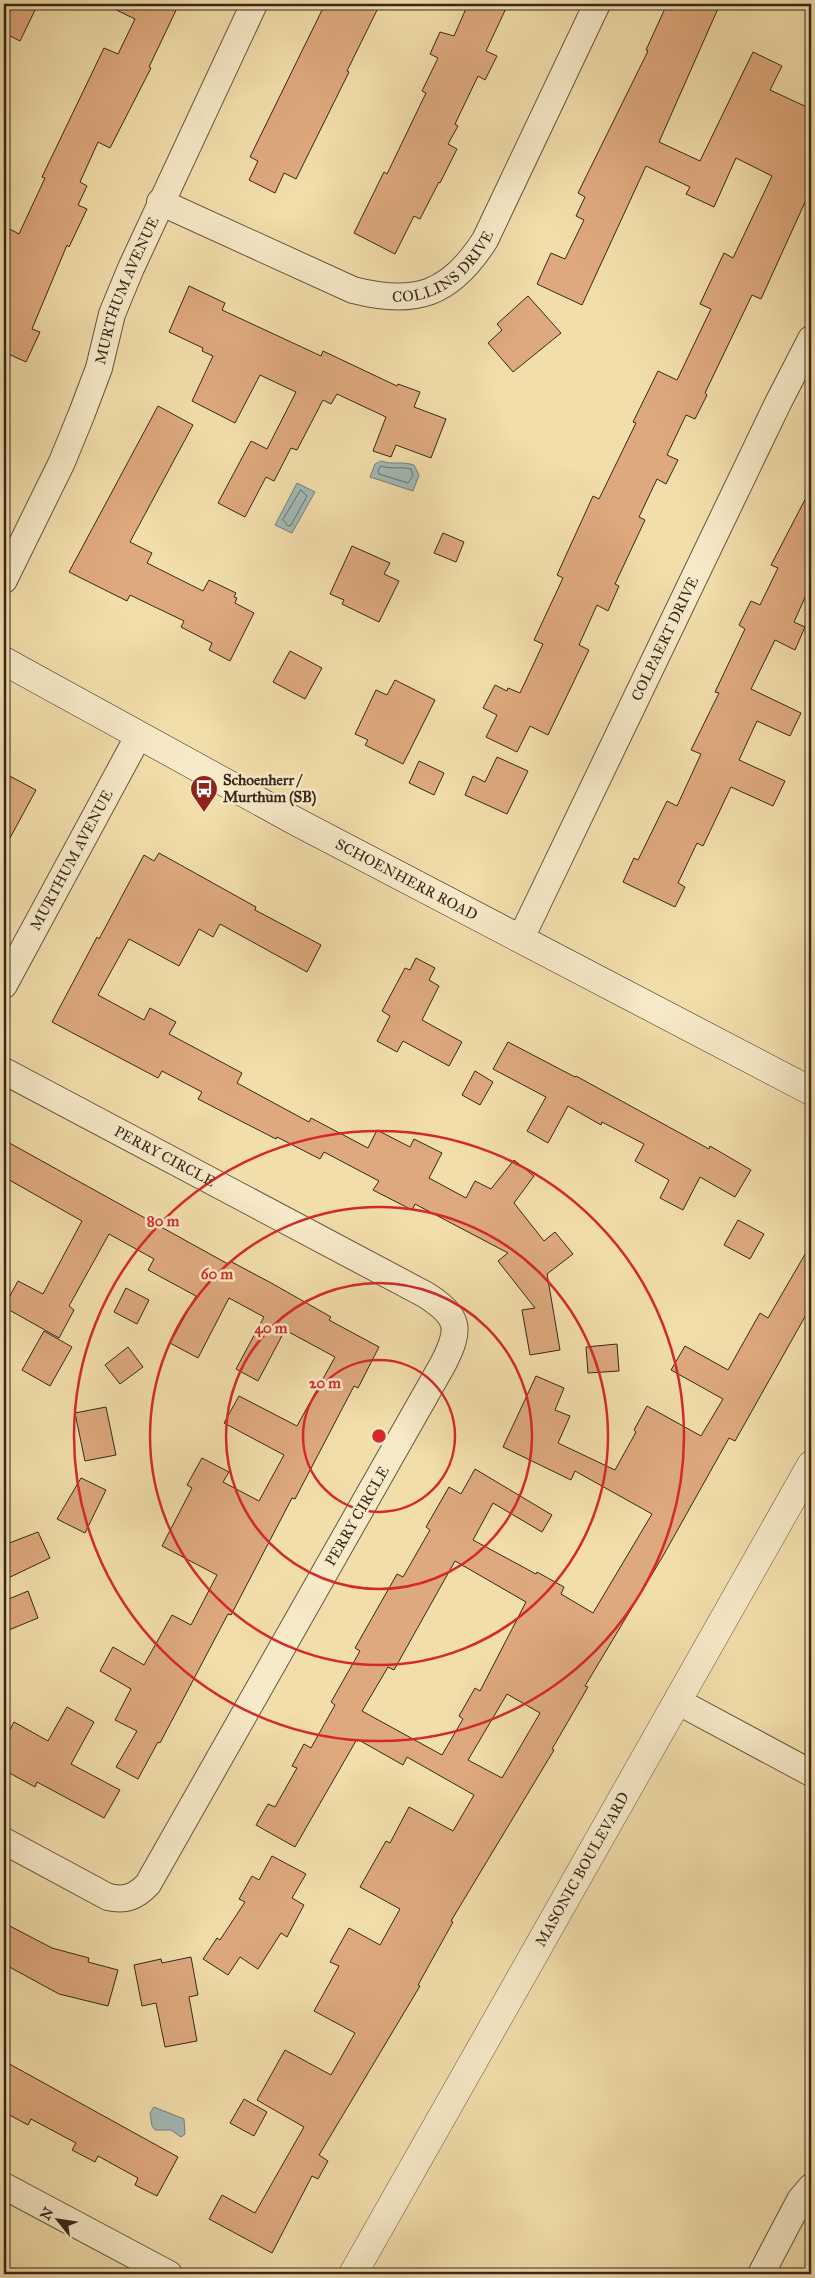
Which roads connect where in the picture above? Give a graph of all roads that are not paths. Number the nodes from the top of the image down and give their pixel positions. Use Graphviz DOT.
graph roads {
  1 [pos="254,4"];
  2 [pos="597,4"];
  3 [pos="160,202"];
  4 [pos="811,339"];
  5 [pos="4,580"];
  6 [pos="4,661"];
  7 [pos="139,735"];
  8 [pos="521,938"];
  9 [pos="4,985"];
  10 [pos="4,1071"];
  11 [pos="811,1091"];
  12 [pos="811,1465"];
  13 [pos="677,1701"];
  14 [pos="811,1774"];
  15 [pos="4,1841"];
  16 [pos="4,2186"];
  17 [pos="811,2187"];
  18 [pos="168,2274"];
  19 [pos="353,2274"];
  20 [pos="761,2274"];
  1 -- 3 [label="street, MURTHUM AVENUE"];
  2 -- 3 [label="street, COLLINS DRIVE"];
  3 -- 5 [label="street, MURTHUM AVENUE"];
  4 -- 8 [label="street, COLPAERT DRIVE"];
  6 -- 7 [label="street, SCHOENHERR ROAD"];
  7 -- 8 [label="street, SCHOENHERR ROAD"];
  7 -- 9 [label="street, MURTHUM AVENUE"];
  8 -- 11 [label="street, SCHOENHERR ROAD"];
  10 -- 15 [label="street, PERRY CIRCLE"];
  12 -- 13 [label="street, MASONIC BOULEVARD"];
  13 -- 14 [label="street"];
  13 -- 19 [label="street, MASONIC BOULEVARD"];
  16 -- 18 [label="street"];
  17 -- 20 [label="street"];
}
